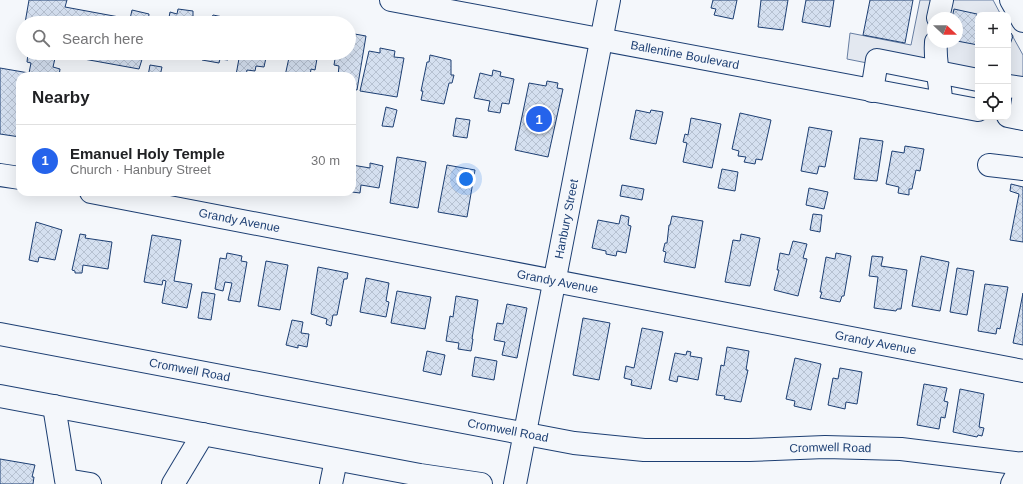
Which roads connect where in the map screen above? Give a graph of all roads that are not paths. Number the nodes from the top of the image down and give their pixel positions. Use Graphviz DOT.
graph roads {
  1 [pos="391,0"];
  2 [pos="609,0"];
  3 [pos="942,0"];
  4 [pos="1011,0"];
  5 [pos="939,12"];
  6 [pos="1023,21"];
  7 [pos="601,40"];
  8 [pos="935,48"];
  9 [pos="939,73"];
  10 [pos="975,79"];
  11 [pos="1011,86"];
  12 [pos="1023,88"];
  13 [pos="872,91"];
  14 [pos="941,104"];
  15 [pos="975,110"];
  16 [pos="989,165"];
  17 [pos="1023,169"];
  18 [pos="0,175"];
  19 [pos="16,177"];
  20 [pos="112,196"];
  21 [pos="555,280"];
  22 [pos="0,334"];
  23 [pos="1023,371"];
  24 [pos="0,396"];
  25 [pos="54,406"];
  26 [pos="525,433"];
  27 [pos="203,434"];
  28 [pos="336,460"];
  29 [pos="1023,464"];
  30 [pos="90,484"];
  31 [pos="173,484"];
  32 [pos="331,484"];
  33 [pos="481,484"];
  34 [pos="515,484"];
  35 [pos="1012,484"];
  1 -- 7 [label="street, Ballentine Boulevard"];
  2 -- 7 [label="street, Hanbury Street"];
  3 -- 5 [label="street"];
  4 -- 6 [label="street"];
  7 -- 13 [label="street, Ballentine Boulevard"];
  7 -- 21 [label="street, Hanbury Street"];
  8 -- 9 [label="street"];
  9 -- 10 [label="street"];
  9 -- 13 [label="street"];
  9 -- 14 [label="street"];
  11 -- 12 [label="street"];
  13 -- 14 [label="street, Ballentine Boulevard"];
  14 -- 15 [label="street, Ballentine Boulevard"];
  16 -- 17 [label="street"];
  18 -- 19 [label="street"];
  20 -- 21 [label="street, Grandy Avenue"];
  21 -- 23 [label="street, Grandy Avenue"];
  21 -- 26 [label="street, Hanbury Street"];
  22 -- 26 [label="street, Cromwell Road"];
  24 -- 25 [label="street"];
  25 -- 27 [label="street"];
  25 -- 30 [label="street"];
  26 -- 29 [label="street, Cromwell Road"];
  26 -- 34 [label="street, Hanbury Street"];
  27 -- 28 [label="street"];
  27 -- 31 [label="street"];
  28 -- 32 [label="street"];
  28 -- 33 [label="street"];
  29 -- 35 [label="street"];
}
